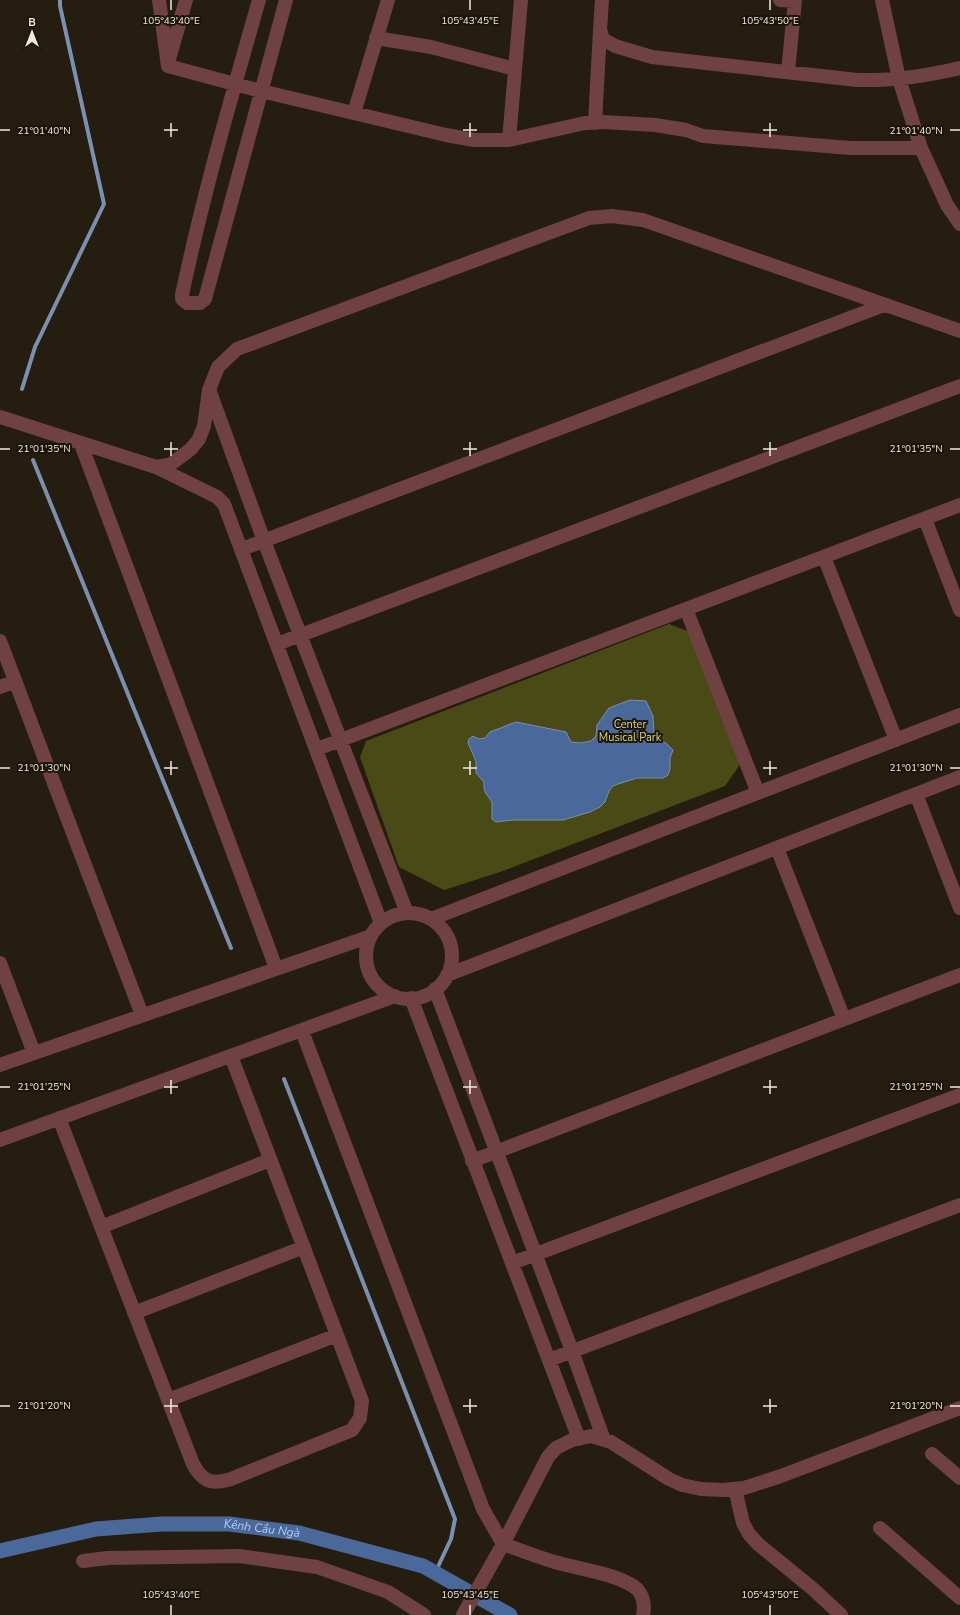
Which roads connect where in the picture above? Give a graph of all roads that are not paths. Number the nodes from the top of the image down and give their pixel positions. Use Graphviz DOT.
graph roads {
  1 [pos="159,0"];
  2 [pos="186,0"];
  3 [pos="259,0"];
  4 [pos="286,0"];
  5 [pos="388,0"];
  6 [pos="521,0"];
  7 [pos="602,0"];
  8 [pos="780,0"];
  9 [pos="882,0"];
  10 [pos="795,1"];
  11 [pos="600,30"];
  12 [pos="376,38"];
  13 [pos="168,66"];
  14 [pos="960,68"];
  15 [pos="515,69"];
  16 [pos="788,72"];
  17 [pos="899,79"];
  18 [pos="235,84"];
  19 [pos="261,91"];
  20 [pos="354,113"];
  21 [pos="595,123"];
  22 [pos="509,140"];
  23 [pos="921,148"];
  24 [pos="960,224"];
  25 [pos="884,305"];
  26 [pos="960,331"];
  27 [pos="960,386"];
  28 [pos="209,390"];
  29 [pos="0,417"];
  30 [pos="81,444"];
  31 [pos="156,467"];
  32 [pos="960,505"];
  33 [pos="925,519"];
  34 [pos="264,541"];
  35 [pos="242,549"];
  36 [pos="824,557"];
  37 [pos="686,609"];
  38 [pos="960,610"];
  39 [pos="300,635"];
  40 [pos="0,641"];
  41 [pos="277,644"];
  42 [pos="15,681"];
  43 [pos="0,687"];
  44 [pos="960,715"];
  45 [pos="340,740"];
  46 [pos="896,740"];
  47 [pos="316,749"];
  48 [pos="960,777"];
  49 [pos="758,793"];
  50 [pos="916,794"];
  51 [pos="776,848"];
  52 [pos="960,908"];
  53 [pos="407,913"];
  54 [pos="431,919"];
  55 [pos="381,923"];
  56 [pos="371,936"];
  57 [pos="0,963"];
  58 [pos="276,968"];
  59 [pos="446,975"];
  60 [pos="960,975"];
  61 [pos="435,989"];
  62 [pos="395,996"];
  63 [pos="410,998"];
  64 [pos="142,1015"];
  65 [pos="844,1019"];
  66 [pos="302,1031"];
  67 [pos="34,1053"];
  68 [pos="231,1056"];
  69 [pos="0,1065"];
  70 [pos="960,1095"];
  71 [pos="59,1118"];
  72 [pos="0,1140"];
  73 [pos="495,1151"];
  74 [pos="270,1160"];
  75 [pos="472,1161"];
  76 [pos="960,1205"];
  77 [pos="101,1227"];
  78 [pos="304,1247"];
  79 [pos="535,1255"];
  80 [pos="512,1264"];
  81 [pos="134,1313"];
  82 [pos="337,1335"];
  83 [pos="572,1351"];
  84 [pos="549,1360"];
  85 [pos="168,1400"];
  86 [pos="960,1408"];
  87 [pos="579,1439"];
  88 [pos="604,1440"];
  89 [pos="932,1454"];
  90 [pos="960,1478"];
  91 [pos="735,1489"];
  92 [pos="880,1528"];
  93 [pos="503,1544"];
  94 [pos="83,1562"];
  95 [pos="960,1598"];
  96 [pos="424,1615"];
  97 [pos="463,1615"];
  98 [pos="643,1615"];
  99 [pos="841,1615"];
  1 -- 13 [label="street"];
  2 -- 13 [label="street"];
  3 -- 18 [label="street"];
  4 -- 19 [label="street"];
  5 -- 12 [label="street"];
  6 -- 15 [label="street"];
  7 -- 11 [label="street"];
  8 -- 10 [label="street"];
  9 -- 17 [label="street"];
  10 -- 16 [label="street"];
  11 -- 16 [label="street"];
  11 -- 21 [label="street"];
  12 -- 15 [label="street"];
  12 -- 20 [label="street"];
  13 -- 18 [label="street"];
  14 -- 17 [label="street"];
  15 -- 22 [label="street"];
  16 -- 17 [label="street"];
  17 -- 23 [label="street"];
  18 -- 19 [label="street"];
  18 -- 19 [label="street"];
  19 -- 20 [label="street"];
  20 -- 22 [label="street"];
  21 -- 22 [label="street"];
  21 -- 23 [label="street"];
  23 -- 24 [label="street"];
  25 -- 26 [label="street"];
  25 -- 28 [label="street"];
  25 -- 34 [label="street"];
  27 -- 39 [label="street"];
  28 -- 31 [label="street"];
  28 -- 34 [label="street"];
  29 -- 30 [label="street"];
  30 -- 31 [label="street"];
  30 -- 58 [label="street"];
  31 -- 35 [label="street"];
  32 -- 33 [label="street"];
  33 -- 36 [label="street"];
  33 -- 38 [label="street"];
  34 -- 35 [label="street"];
  34 -- 39 [label="street"];
  35 -- 41 [label="street"];
  36 -- 37 [label="street"];
  36 -- 46 [label="street"];
  37 -- 45 [label="street"];
  37 -- 49 [label="street"];
  39 -- 41 [label="street"];
  39 -- 45 [label="street"];
  40 -- 42 [label="street"];
  41 -- 47 [label="street"];
  42 -- 43 [label="street"];
  42 -- 64 [label="street"];
  44 -- 46 [label="street"];
  45 -- 47 [label="street"];
  45 -- 53 [label="street"];
  46 -- 49 [label="street"];
  47 -- 55 [label="street"];
  48 -- 50 [label="street"];
  49 -- 54 [label="street"];
  50 -- 51 [label="street"];
  50 -- 52 [label="street"];
  51 -- 59 [label="street"];
  51 -- 65 [label="street"];
  53 -- 54 [label="street"];
  53 -- 55 [label="street"];
  54 -- 59 [label="street"];
  55 -- 56 [label="street"];
  56 -- 58 [label="street"];
  56 -- 62 [label="street"];
  57 -- 67 [label="street"];
  58 -- 64 [label="street"];
  59 -- 61 [label="street"];
  60 -- 65 [label="street"];
  61 -- 63 [label="street"];
  61 -- 73 [label="street"];
  62 -- 63 [label="street"];
  62 -- 66 [label="street"];
  63 -- 75 [label="street"];
  64 -- 67 [label="street"];
  65 -- 73 [label="street"];
  66 -- 68 [label="street"];
  66 -- 93 [label="street"];
  67 -- 69 [label="street"];
  68 -- 71 [label="street"];
  68 -- 74 [label="street"];
  70 -- 79 [label="street"];
  71 -- 72 [label="street"];
  71 -- 77 [label="street"];
  73 -- 75 [label="street"];
  73 -- 79 [label="street"];
  74 -- 77 [label="street"];
  74 -- 78 [label="street"];
  75 -- 80 [label="street"];
  76 -- 83 [label="street"];
  77 -- 81 [label="street"];
  78 -- 81 [label="street"];
  78 -- 82 [label="street"];
  79 -- 80 [label="street"];
  79 -- 83 [label="street"];
  80 -- 84 [label="street"];
  81 -- 85 [label="street"];
  82 -- 85 [label="street"];
  82 -- 85 [label="street"];
  83 -- 84 [label="street"];
  83 -- 88 [label="street"];
  84 -- 87 [label="street"];
  86 -- 91 [label="street"];
  87 -- 88 [label="street"];
  87 -- 93 [label="street"];
  88 -- 91 [label="street"];
  89 -- 90 [label="street"];
  91 -- 99 [label="street"];
  92 -- 95 [label="street"];
  93 -- 97 [label="street"];
  93 -- 98 [label="street"];
  94 -- 96 [label="street"];
}
